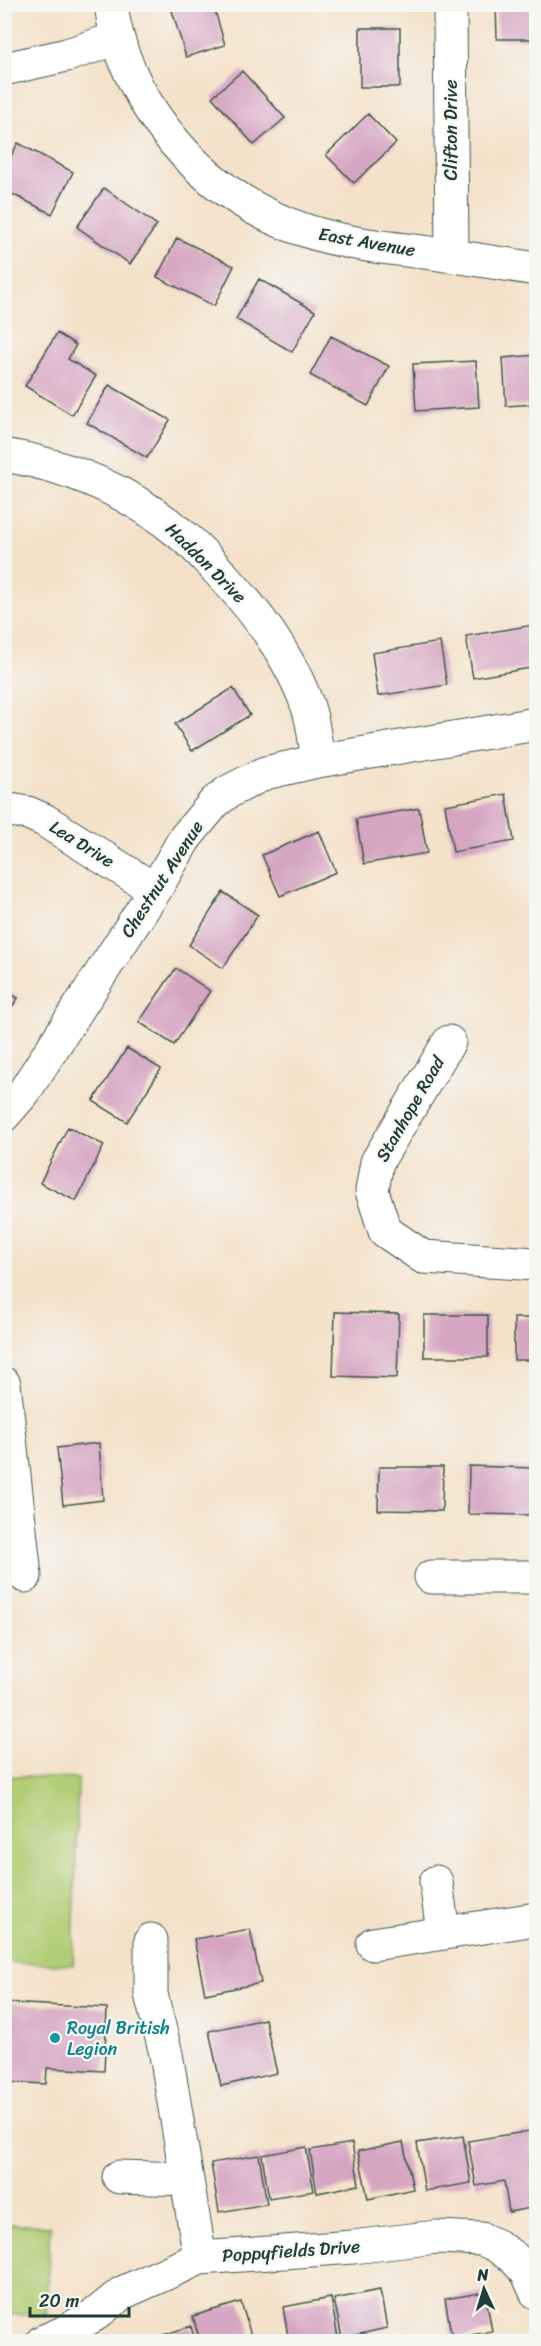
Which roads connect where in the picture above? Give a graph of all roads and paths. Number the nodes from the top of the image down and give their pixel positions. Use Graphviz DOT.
graph roads {
  1 [pos="111,4"];
  2 [pos="450,4"];
  3 [pos="118,38"];
  4 [pos="4,69"];
  5 [pos="452,256"];
  6 [pos="537,269"];
  7 [pos="4,455"];
  8 [pos="537,724"];
  9 [pos="318,761"];
  10 [pos="4,809"];
  11 [pos="154,890"];
  12 [pos="449,1042"];
  13 [pos="4,1115"];
  14 [pos="537,1264"];
  15 [pos="4,1384"];
  16 [pos="25,1576"];
  17 [pos="431,1577"];
  18 [pos="537,1577"];
  19 [pos="436,1882"];
  20 [pos="537,1919"];
  21 [pos="443,1932"];
  22 [pos="151,1940"];
  23 [pos="373,1944"];
  24 [pos="119,2177"];
  25 [pos="185,2179"];
  26 [pos="200,2258"];
  27 [pos="537,2292"];
  28 [pos="42,2342"];
  1 -- 3 [label="street, East Avenue"];
  2 -- 5 [label="street, Clifton Drive"];
  3 -- 4 [label="street"];
  3 -- 5 [label="street, East Avenue"];
  5 -- 6 [label="street, East Avenue"];
  7 -- 9 [label="street, Haddon Drive"];
  8 -- 9 [label="street, Chestnut Avenue"];
  9 -- 11 [label="street, Chestnut Avenue"];
  10 -- 11 [label="street, Lea Drive"];
  11 -- 13 [label="street, Chestnut Avenue"];
  12 -- 14 [label="street, Stanhope Road"];
  15 -- 16 [label="street"];
  17 -- 18 [label="street"];
  19 -- 21 [label="street"];
  20 -- 21 [label="street"];
  21 -- 23 [label="street"];
  22 -- 25 [label="street"];
  24 -- 25 [label="street"];
  25 -- 26 [label="street"];
  26 -- 27 [label="street, Poppyfields Drive"];
  26 -- 28 [label="street, Poppyfields Drive"];
}
